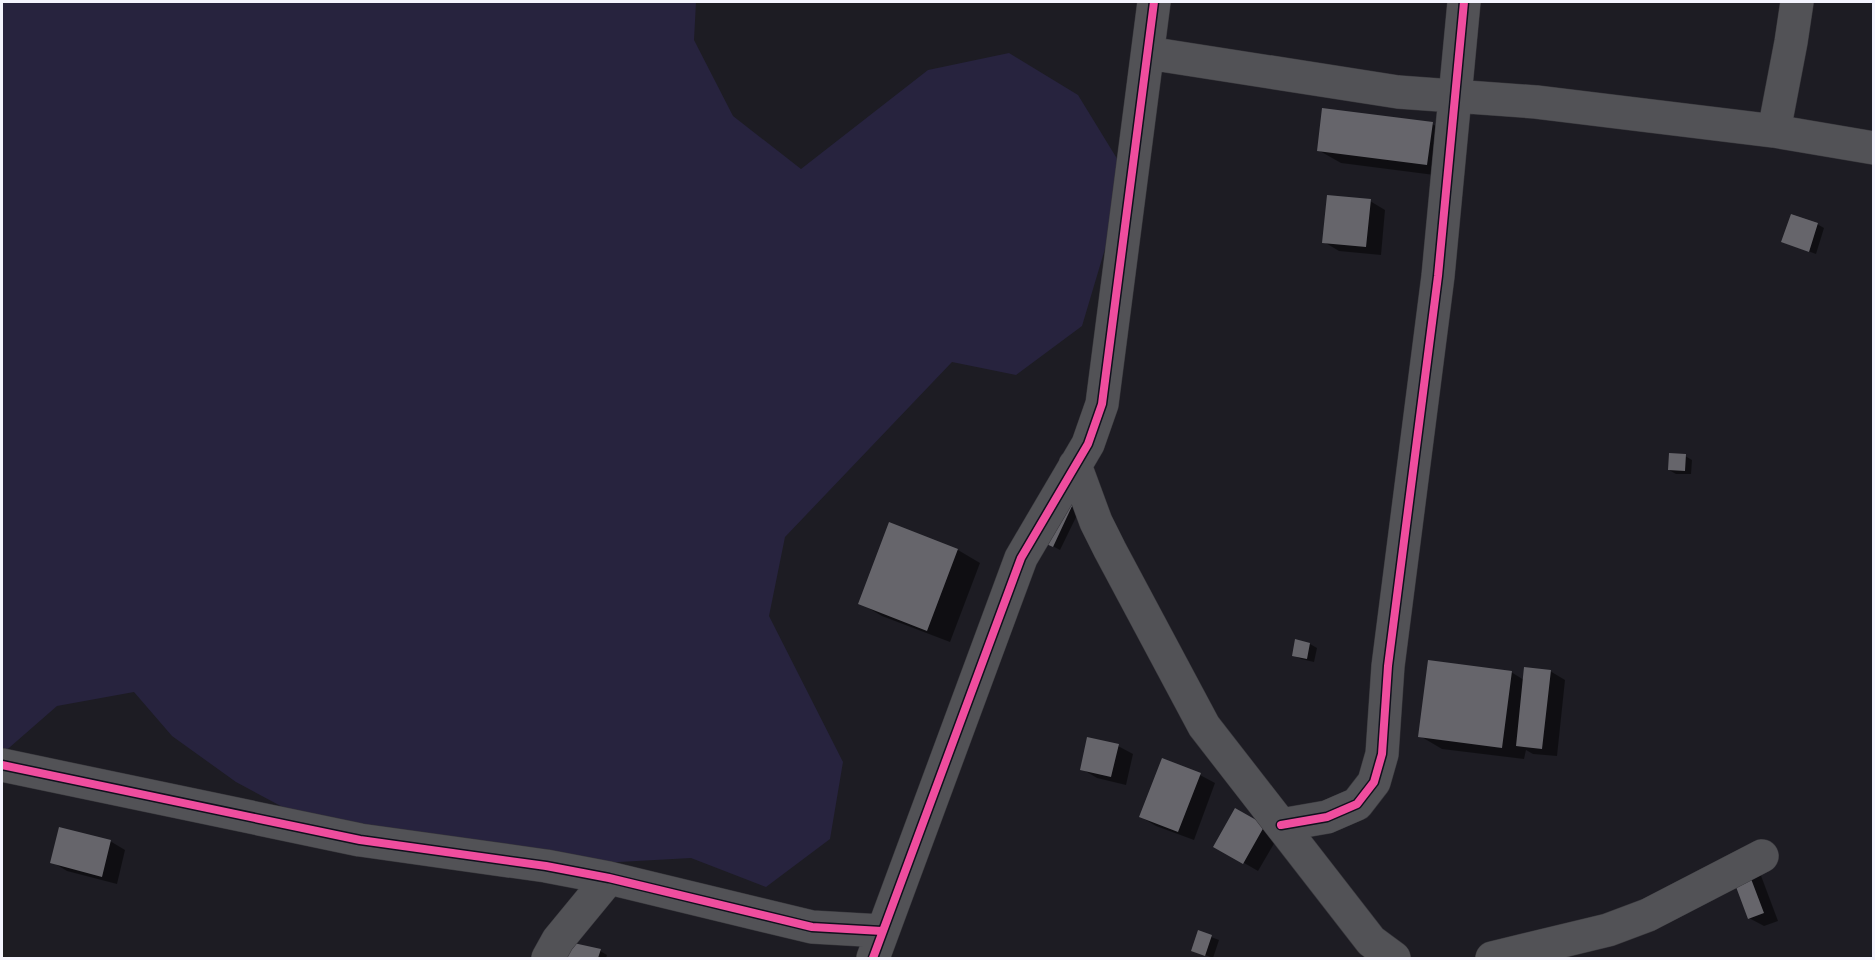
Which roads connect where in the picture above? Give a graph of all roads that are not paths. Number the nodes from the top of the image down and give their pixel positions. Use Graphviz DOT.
graph roads {
  1 [pos="1154,2"];
  2 [pos="1464,2"];
  3 [pos="1797,2"];
  4 [pos="1148,53"];
  5 [pos="1455,98"];
  6 [pos="1774,131"];
  7 [pos="1874,148"];
  8 [pos="1075,465"];
  9 [pos="2,765"];
  10 [pos="1281,825"];
  11 [pos="1762,856"];
  12 [pos="609,878"];
  13 [pos="878,945"];
  14 [pos="548,958"];
  15 [pos="1394,958"];
  16 [pos="1492,958"];
  1 -- 4 [label="street"];
  2 -- 5 [label="street"];
  3 -- 6 [label="street"];
  4 -- 5 [label="street"];
  4 -- 8 [label="street"];
  5 -- 6 [label="street"];
  5 -- 10 [label="street"];
  6 -- 7 [label="street"];
  8 -- 10 [label="street"];
  8 -- 13 [label="street"];
  9 -- 12 [label="street"];
  10 -- 15 [label="street"];
  11 -- 16 [label="street"];
  12 -- 13 [label="street"];
  12 -- 14 [label="street"];
}
